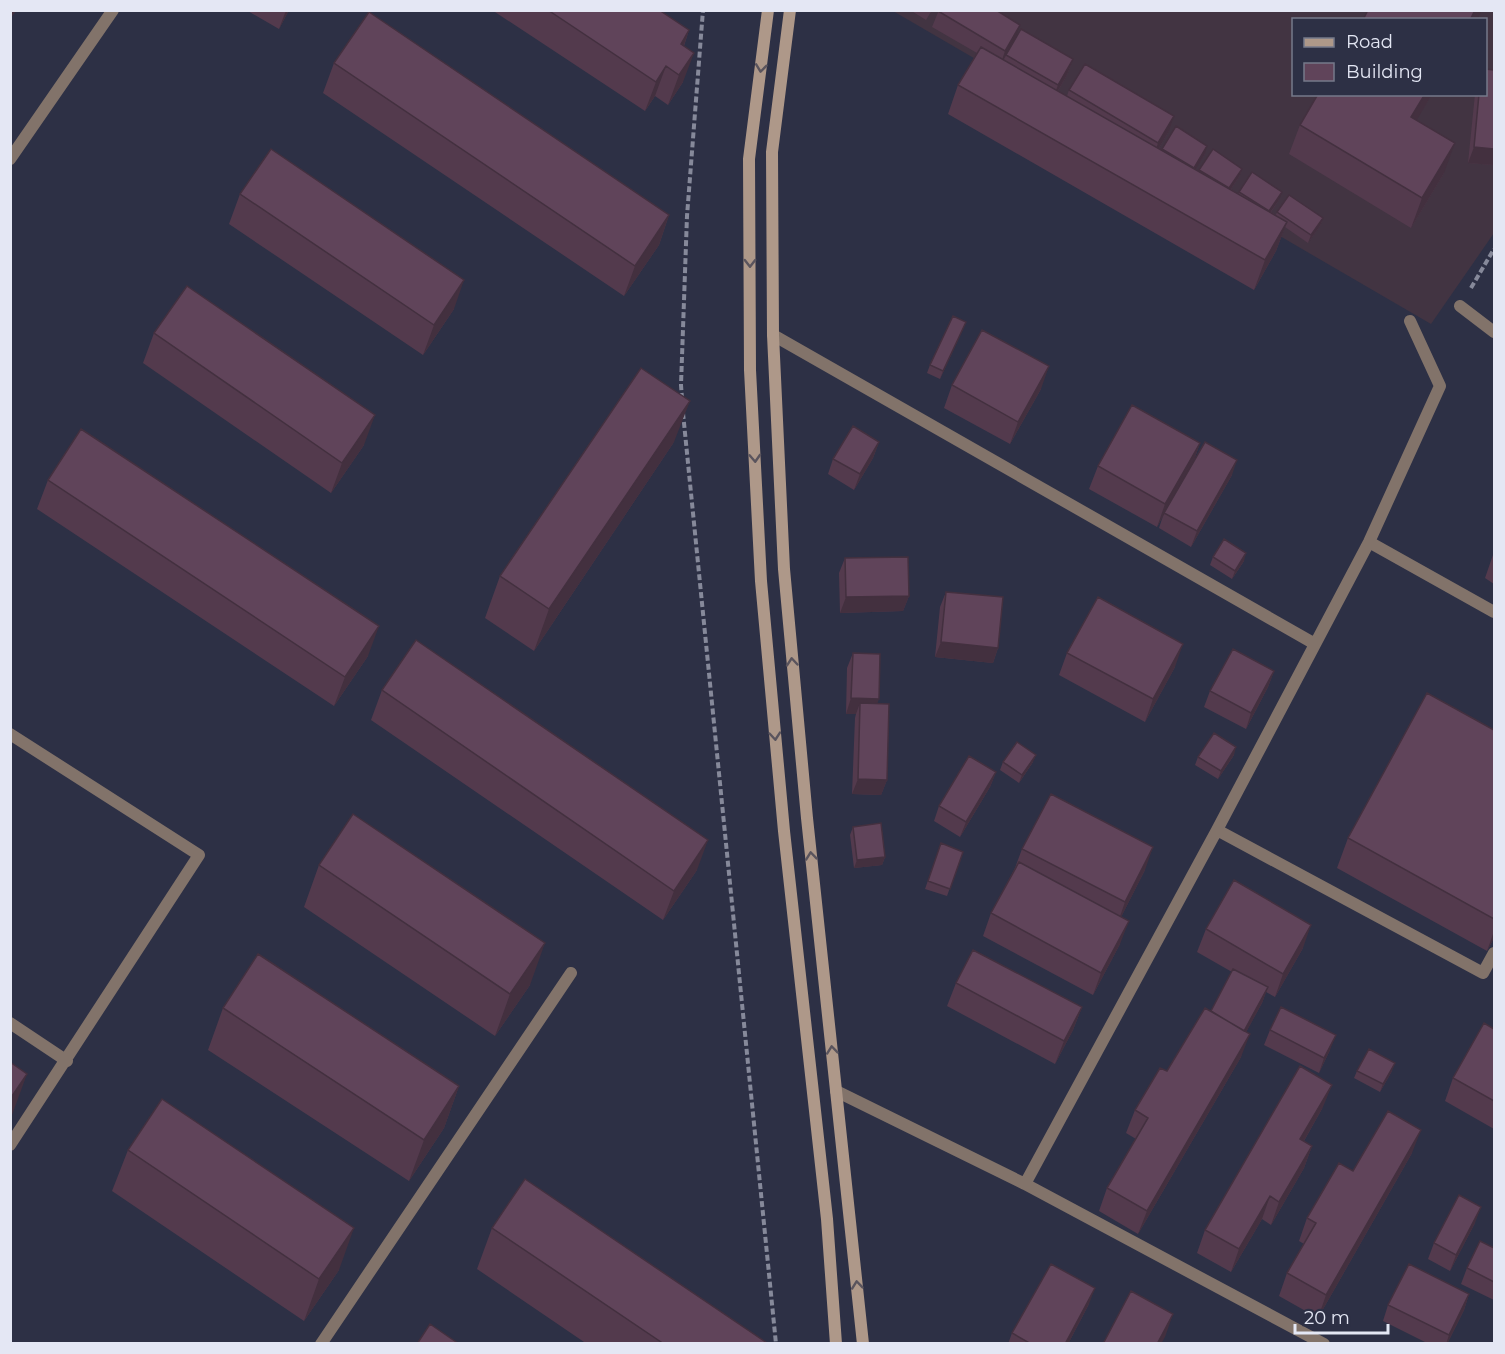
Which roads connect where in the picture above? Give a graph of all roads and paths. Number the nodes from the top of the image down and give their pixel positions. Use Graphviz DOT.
graph roads {
  1 [pos="113,10"];
  2 [pos="703,10"];
  3 [pos="790,10"];
  4 [pos="767,11"];
  5 [pos="10,159"];
  6 [pos="1494,249"];
  7 [pos="1460,306"];
  8 [pos="1410,321"];
  9 [pos="1494,332"];
  10 [pos="773,335"];
  11 [pos="1368,542"];
  12 [pos="1494,612"];
  13 [pos="1315,644"];
  14 [pos="10,734"];
  15 [pos="1217,830"];
  16 [pos="1494,953"];
  17 [pos="571,973"];
  18 [pos="10,1023"];
  19 [pos="67,1060"];
  20 [pos="836,1091"];
  21 [pos="10,1145"];
  22 [pos="1025,1184"];
  23 [pos="321,1344"];
  24 [pos="776,1344"];
  25 [pos="836,1344"];
  26 [pos="863,1344"];
  27 [pos="1324,1344"];
  1 -- 5 [label="street"];
  2 -- 24 [label="path"];
  3 -- 10 [label="main road"];
  4 -- 25 [label="main road, one-way"];
  6 -- 7 [label="path"];
  7 -- 9 [label="street"];
  8 -- 11 [label="street"];
  10 -- 13 [label="street"];
  20 -- 10 [label="main road, one-way"];
  11 -- 12 [label="street"];
  11 -- 13 [label="street"];
  13 -- 15 [label="street"];
  14 -- 19 [label="street"];
  15 -- 16 [label="street"];
  15 -- 22 [label="street"];
  17 -- 23 [label="street"];
  18 -- 19 [label="street"];
  19 -- 21 [label="street"];
  20 -- 22 [label="street"];
  26 -- 20 [label="main road, one-way"];
  22 -- 27 [label="street"];
}
